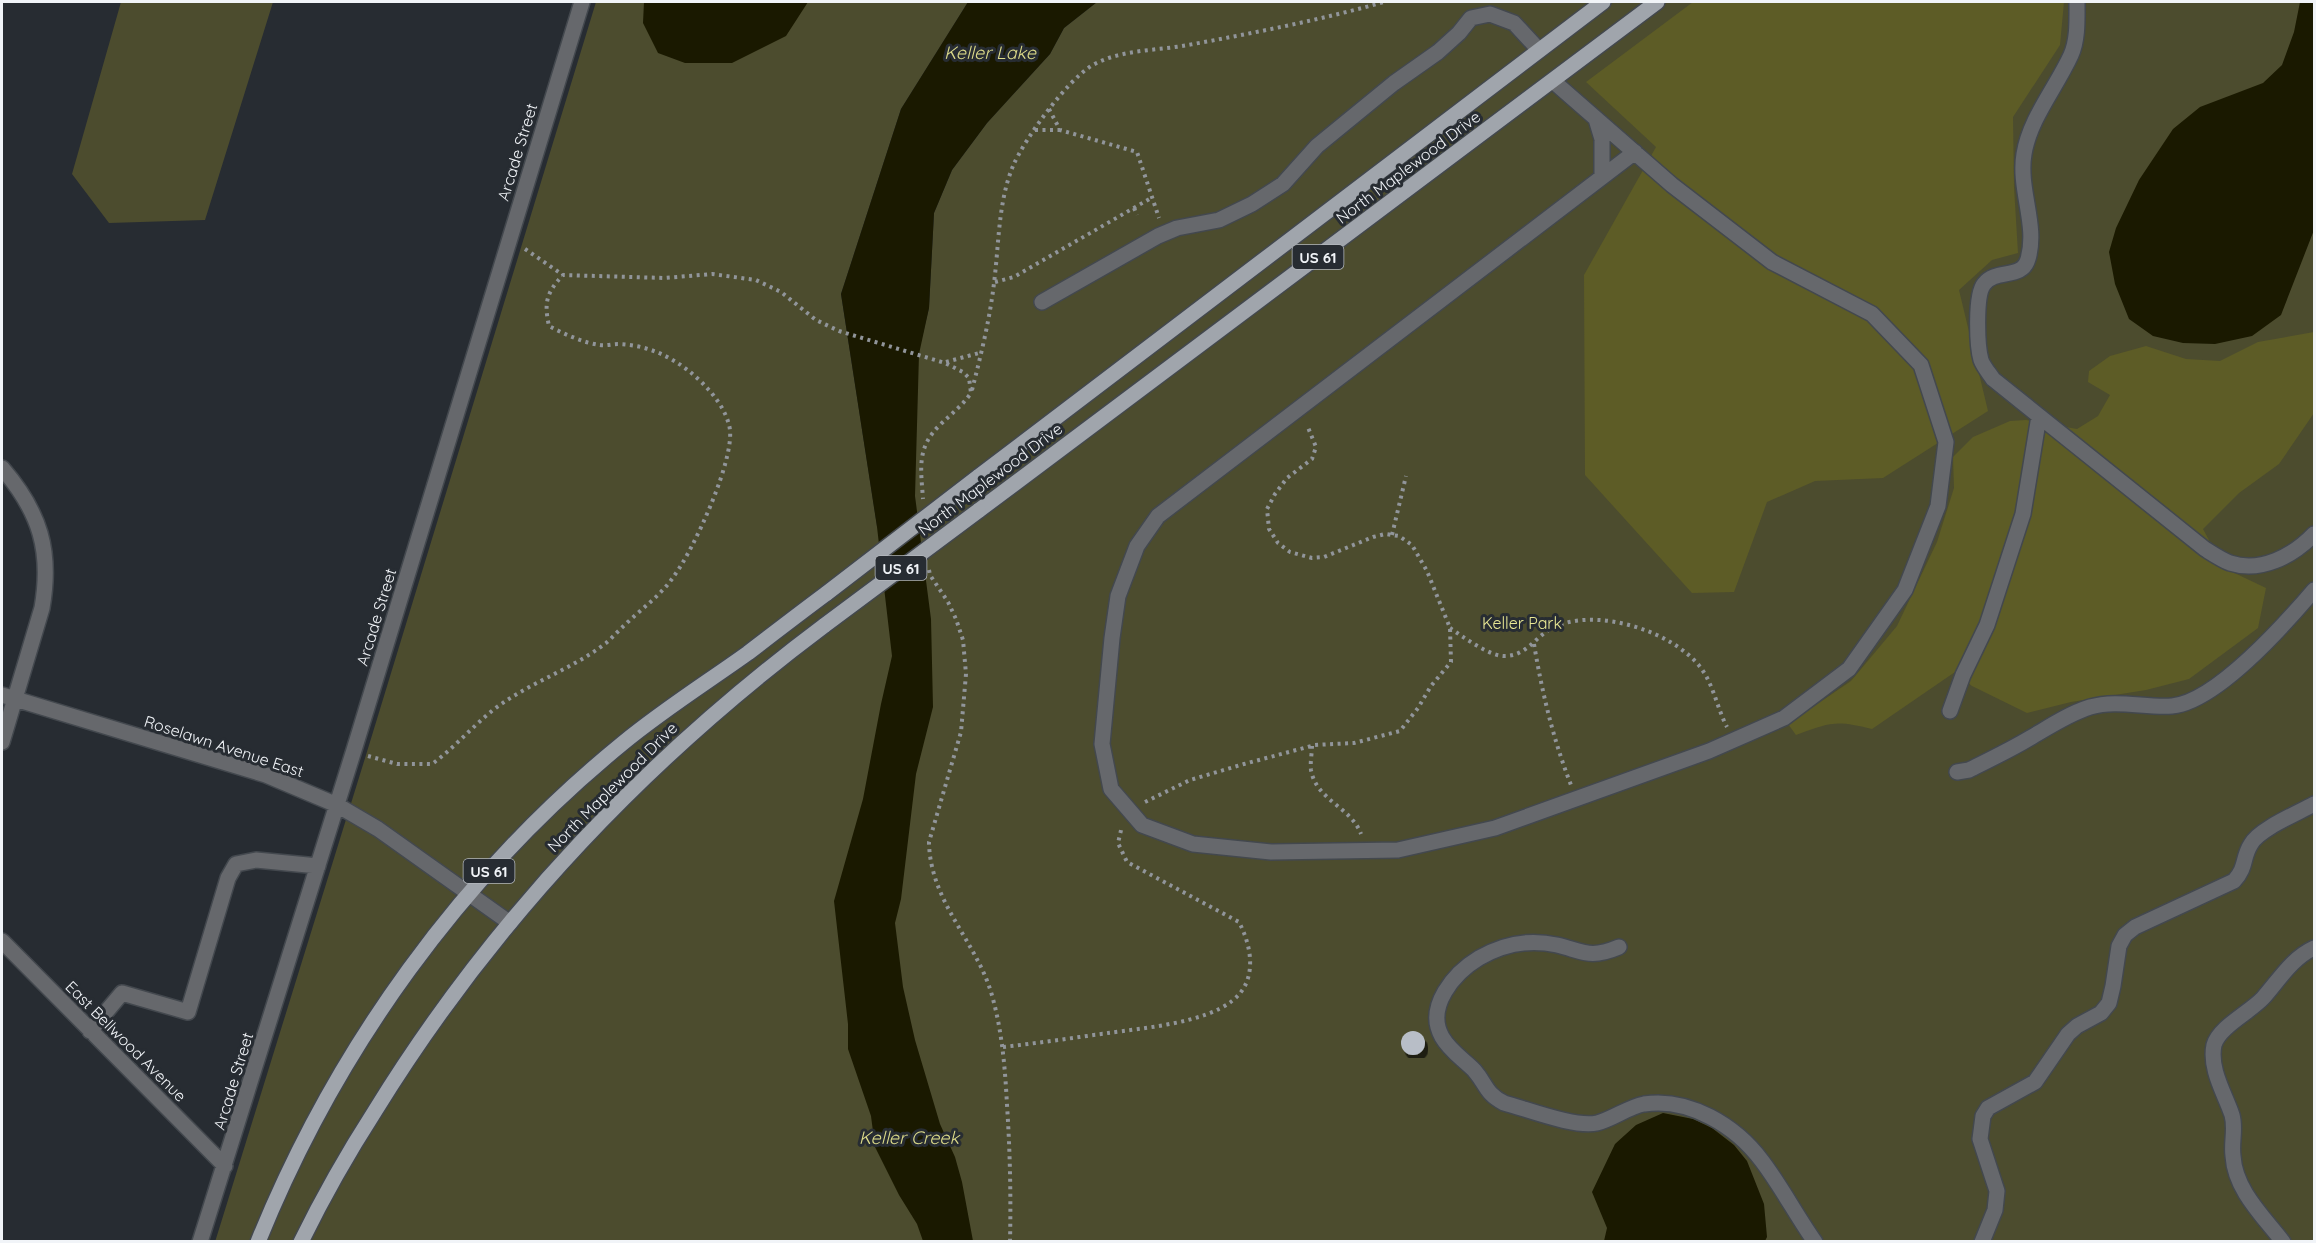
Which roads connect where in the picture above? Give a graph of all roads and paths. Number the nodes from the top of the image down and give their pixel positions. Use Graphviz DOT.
graph roads {
  1 [pos="582,2"];
  2 [pos="1384,2"];
  3 [pos="1603,2"];
  4 [pos="1657,2"];
  5 [pos="2078,2"];
  6 [pos="1539,50"];
  7 [pos="1553,81"];
  8 [pos="1049,109"];
  9 [pos="1596,119"];
  10 [pos="1034,130"];
  11 [pos="1060,130"];
  12 [pos="1635,152"];
  13 [pos="1602,177"];
  14 [pos="1151,198"];
  15 [pos="1134,208"];
  16 [pos="1137,215"];
  17 [pos="1164,234"];
  18 [pos="525,249"];
  19 [pos="562,275"];
  20 [pos="994,282"];
  21 [pos="1042,302"];
  22 [pos="980,352"];
  23 [pos="945,363"];
  24 [pos="971,393"];
  25 [pos="1303,405"];
  26 [pos="2039,416"];
  27 [pos="2,468"];
  28 [pos="1406,476"];
  29 [pos="924,503"];
  30 [pos="2314,534"];
  31 [pos="1392,535"];
  32 [pos="929,563"];
  33 [pos="2314,590"];
  34 [pos="1534,644"];
  35 [pos="8,697"];
  36 [pos="1950,711"];
  37 [pos="1734,740"];
  38 [pos="2,742"];
  39 [pos="1312,746"];
  40 [pos="366,755"];
  41 [pos="1957,772"];
  42 [pos="1576,799"];
  43 [pos="2314,804"];
  44 [pos="337,805"];
  45 [pos="1366,851"];
  46 [pos="318,866"];
  47 [pos="470,893"];
  48 [pos="510,922"];
  49 [pos="2,941"];
  50 [pos="1619,947"];
  51 [pos="2314,948"];
  52 [pos="90,1031"];
  53 [pos="225,1166"];
  54 [pos="200,1242"];
  55 [pos="258,1242"];
  56 [pos="301,1242"];
  57 [pos="1010,1242"];
  58 [pos="1815,1242"];
  59 [pos="1982,1242"];
  60 [pos="2283,1242"];
  1 -- 44 [label="street, Arcade Street"];
  2 -- 8 [label="path"];
  3 -- 6 [label="main road, North Maplewood Drive / US 61"];
  4 -- 7 [label="main road, North Maplewood Drive / US 61"];
  5 -- 26 [label="street"];
  6 -- 17 [label="street"];
  6 -- 47 [label="main road, North Maplewood Drive / US 61, bridge"];
  7 -- 9 [label="street"];
  7 -- 48 [label="main road, North Maplewood Drive / US 61, bridge"];
  8 -- 10 [label="path"];
  8 -- 11 [label="path"];
  9 -- 12 [label="street"];
  9 -- 13 [label="street"];
  10 -- 11 [label="path"];
  10 -- 20 [label="path"];
  11 -- 14 [label="path"];
  12 -- 13 [label="street"];
  12 -- 37 [label="street"];
  13 -- 25 [label="street"];
  14 -- 15 [label="path"];
  14 -- 17 [label="path"];
  15 -- 16 [label="path"];
  15 -- 20 [label="path"];
  17 -- 21 [label="street"];
  18 -- 19 [label="path"];
  19 -- 23 [label="path"];
  19 -- 40 [label="path"];
  20 -- 22 [label="path"];
  22 -- 23 [label="path"];
  22 -- 24 [label="path"];
  23 -- 24 [label="path"];
  24 -- 29 [label="path"];
  25 -- 31 [label="path"];
  25 -- 45 [label="street"];
  26 -- 30 [label="street"];
  26 -- 36 [label="street"];
  27 -- 35 [label="street"];
  28 -- 31 [label="path"];
  31 -- 34 [label="path"];
  32 -- 57 [label="path"];
  33 -- 41 [label="street"];
  34 -- 37 [label="path"];
  34 -- 42 [label="path"];
  35 -- 38 [label="street"];
  35 -- 44 [label="street, Roselawn Avenue East"];
  37 -- 42 [label="street"];
  39 -- 45 [label="path"];
  42 -- 45 [label="street"];
  43 -- 59 [label="street"];
  44 -- 46 [label="street, Arcade Street"];
  44 -- 47 [label="street, Roselawn Avenue East"];
  46 -- 52 [label="street"];
  46 -- 53 [label="street, Arcade Street"];
  47 -- 48 [label="street, Roselawn Avenue East"];
  47 -- 55 [label="main road, North Maplewood Drive / US 61"];
  48 -- 56 [label="main road, North Maplewood Drive / US 61"];
  49 -- 52 [label="street, East Bellwood Avenue"];
  50 -- 58 [label="street"];
  51 -- 60 [label="street"];
  52 -- 53 [label="street, East Bellwood Avenue"];
  53 -- 54 [label="street, Arcade Street"];
}
